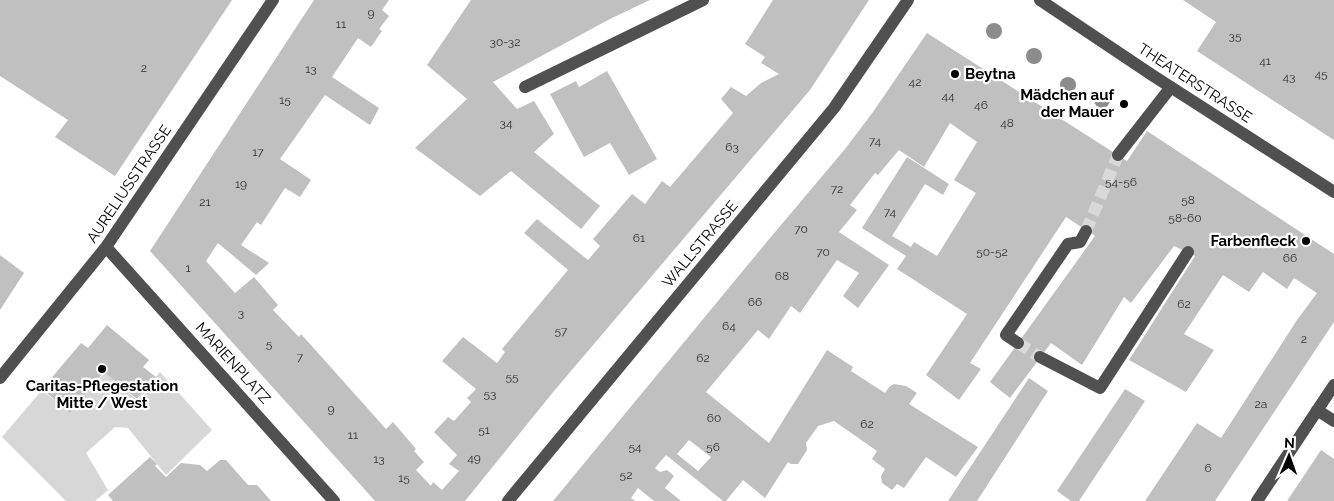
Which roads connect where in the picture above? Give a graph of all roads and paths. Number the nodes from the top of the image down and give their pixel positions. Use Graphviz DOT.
graph roads {
  1 [pos="273,0"];
  2 [pos="702,0"];
  3 [pos="908,0"];
  4 [pos="1040,0"];
  5 [pos="525,87"];
  6 [pos="1171,87"];
  7 [pos="1118,156"];
  8 [pos="1334,192"];
  9 [pos="1086,231"];
  10 [pos="106,247"];
  11 [pos="1188,252"];
  12 [pos="1018,343"];
  13 [pos="1040,357"];
  14 [pos="0,378"];
  15 [pos="1334,385"];
  16 [pos="1317,410"];
  17 [pos="1334,421"];
  18 [pos="334,501"];
  19 [pos="508,501"];
  20 [pos="1257,501"];
  1 -- 10 [label="street, AURELIUSSTRASSE"];
  2 -- 5 [label="street"];
  3 -- 19 [label="street, WALLSTRASSE"];
  4 -- 6 [label="street, THEATERSTRASSE"];
  6 -- 7 [label="street"];
  6 -- 8 [label="street, THEATERSTRASSE"];
  9 -- 12 [label="street"];
  10 -- 14 [label="street, AURELIUSSTRASSE"];
  10 -- 18 [label="street, MARIENPLATZ"];
  11 -- 13 [label="street"];
  15 -- 16 [label="street"];
  16 -- 17 [label="street"];
  16 -- 20 [label="street"];
}
